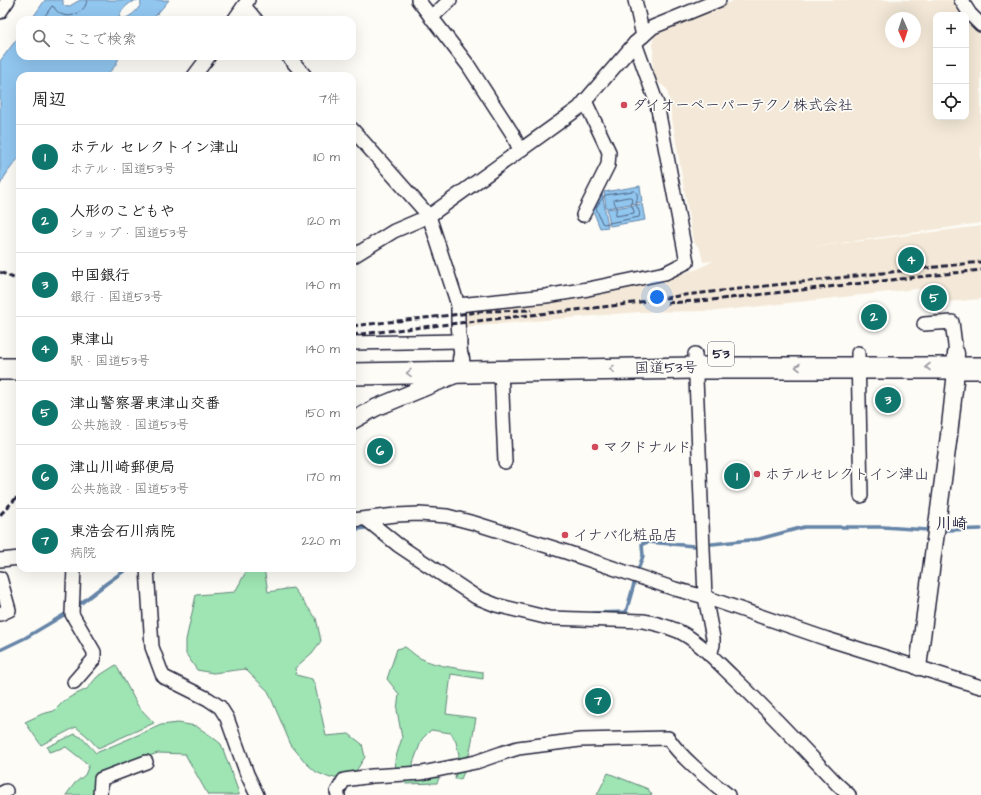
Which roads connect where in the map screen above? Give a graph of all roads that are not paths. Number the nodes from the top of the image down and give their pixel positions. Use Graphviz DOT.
graph roads {
  1 [pos="8,0"];
  2 [pos="418,0"];
  3 [pos="450,0"];
  4 [pos="634,0"];
  5 [pos="719,0"];
  6 [pos="961,0"];
  7 [pos="246,3"];
  8 [pos="0,12"];
  9 [pos="237,16"];
  10 [pos="254,16"];
  11 [pos="431,18"];
  12 [pos="981,25"];
  13 [pos="639,39"];
  14 [pos="205,60"];
  15 [pos="291,60"];
  16 [pos="197,72"];
  17 [pos="302,72"];
  18 [pos="585,101"];
  19 [pos="356,134"];
  20 [pos="520,150"];
  21 [pos="583,215"];
  22 [pos="429,216"];
  23 [pos="356,255"];
  24 [pos="458,305"];
  25 [pos="924,324"];
  26 [pos="356,344"];
  27 [pos="981,353"];
  28 [pos="461,357"];
  29 [pos="356,360"];
  30 [pos="858,360"];
  31 [pos="956,360"];
  32 [pos="695,361"];
  33 [pos="981,368"];
  34 [pos="16,369"];
  35 [pos="0,370"];
  36 [pos="501,371"];
  37 [pos="356,373"];
  38 [pos="0,382"];
  39 [pos="16,382"];
  40 [pos="356,418"];
  41 [pos="505,462"];
  42 [pos="861,496"];
  43 [pos="366,519"];
  44 [pos="356,520"];
  45 [pos="16,558"];
  46 [pos="0,560"];
  47 [pos="74,572"];
  48 [pos="147,572"];
  49 [pos="0,578"];
  50 [pos="705,597"];
  51 [pos="0,614"];
  52 [pos="710,655"];
  53 [pos="918,667"];
  54 [pos="74,682"];
  55 [pos="981,687"];
  56 [pos="146,762"];
  57 [pos="100,795"];
  58 [pos="257,795"];
  59 [pos="338,795"];
  60 [pos="728,795"];
  61 [pos="849,795"];
  1 -- 8 [label="street"];
  2 -- 11 [label="street"];
  3 -- 11 [label="street"];
  4 -- 13 [label="street"];
  5 -- 13 [label="street"];
  6 -- 12 [label="street"];
  7 -- 9 [label="street"];
  7 -- 10 [label="street"];
  11 -- 20 [label="street"];
  13 -- 18 [label="street"];
  13 -- 24 [label="street"];
  14 -- 16 [label="street"];
  15 -- 17 [label="street"];
  18 -- 20 [label="street"];
  18 -- 21 [label="street"];
  19 -- 22 [label="street"];
  20 -- 22 [label="street"];
  22 -- 23 [label="street"];
  22 -- 24 [label="street"];
  24 -- 28 [label="street"];
  25 -- 31 [label="street"];
  26 -- 28 [label="street"];
  27 -- 31 [label="highway, 国道53号 / 53"];
  28 -- 29 [label="highway, 国道53号 / 53"];
  28 -- 32 [label="highway, 国道53号 / 53"];
  28 -- 36 [label="highway, 国道53号 / 53"];
  28 -- 37 [label="highway, 国道53号 / 53, one-way"];
  28 -- 40 [label="street"];
  30 -- 31 [label="highway, 国道53号 / 53"];
  30 -- 32 [label="highway, 国道53号 / 53"];
  30 -- 42 [label="street"];
  31 -- 33 [label="highway, 国道53号 / 53"];
  31 -- 53 [label="street"];
  32 -- 36 [label="highway, 国道53号 / 53, one-way"];
  32 -- 50 [label="street"];
  34 -- 35 [label="highway"];
  36 -- 41 [label="street"];
  38 -- 39 [label="highway"];
  43 -- 44 [label="street"];
  43 -- 50 [label="street"];
  43 -- 52 [label="street"];
  45 -- 46 [label="street"];
  47 -- 54 [label="street"];
  48 -- 58 [label="street"];
  49 -- 51 [label="street"];
  50 -- 52 [label="street"];
  50 -- 53 [label="street"];
  52 -- 61 [label="street"];
  53 -- 55 [label="street"];
  56 -- 57 [label="street"];
  59 -- 60 [label="street"];
}
